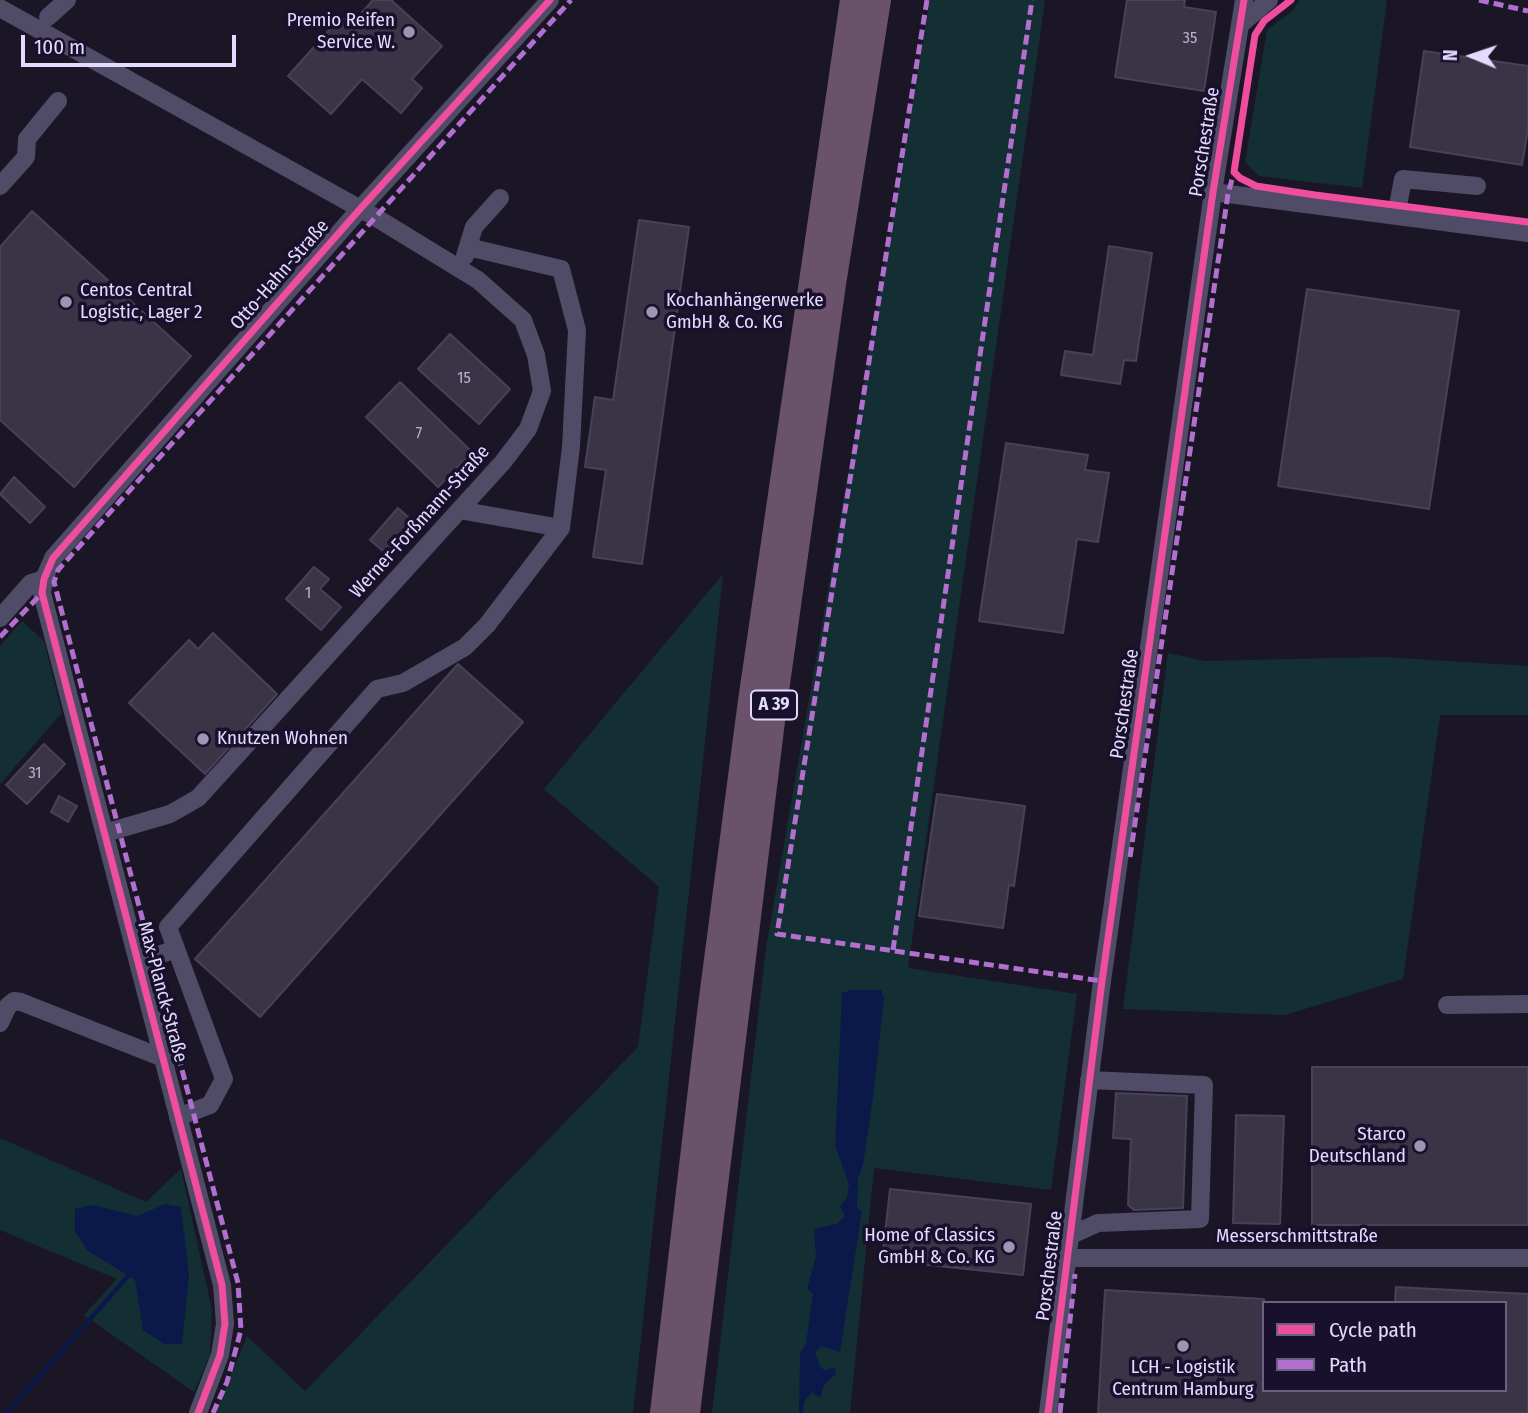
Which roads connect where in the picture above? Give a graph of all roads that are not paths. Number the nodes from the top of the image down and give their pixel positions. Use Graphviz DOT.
graph roads {
  1 [pos="67,0"];
  2 [pos="550,0"];
  3 [pos="853,0"];
  4 [pos="878,0"];
  5 [pos="1244,0"];
  6 [pos="1269,0"];
  7 [pos="0,8"];
  8 [pos="48,17"];
  9 [pos="1240,25"];
  10 [pos="58,101"];
  11 [pos="0,186"];
  12 [pos="1477,186"];
  13 [pos="1213,192"];
  14 [pos="500,198"];
  15 [pos="360,209"];
  16 [pos="1396,216"];
  17 [pos="1528,233"];
  18 [pos="468,247"];
  19 [pos="461,270"];
  20 [pos="460,510"];
  21 [pos="561,527"];
  22 [pos="44,579"];
  23 [pos="0,618"];
  24 [pos="105,833"];
  25 [pos="176,949"];
  26 [pos="138,961"];
  27 [pos="1528,1003"];
  28 [pos="1447,1005"];
  29 [pos="0,1023"];
  30 [pos="163,1058"];
  31 [pos="1089,1080"];
  32 [pos="178,1117"];
  33 [pos="1069,1236"];
  34 [pos="1066,1258"];
  35 [pos="1528,1258"];
  36 [pos="198,1413"];
  37 [pos="663,1413"];
  38 [pos="687,1413"];
  39 [pos="1048,1413"];
  1 -- 8 [label="street"];
  2 -- 15 [label="street, Otto-Hahn-Straße"];
  3 -- 37 [label="highway, A 39"];
  4 -- 38 [label="highway, A 39"];
  5 -- 9 [label="street, Porschestraße"];
  6 -- 9 [label="street"];
  7 -- 15 [label="street, Werner-Forßmann-Straße"];
  9 -- 13 [label="street, Porschestraße"];
  10 -- 11 [label="street"];
  12 -- 16 [label="street"];
  13 -- 16 [label="street"];
  13 -- 31 [label="street, Porschestraße"];
  14 -- 18 [label="street"];
  15 -- 19 [label="street, Werner-Forßmann-Straße"];
  15 -- 22 [label="street, Otto-Hahn-Straße"];
  16 -- 17 [label="street"];
  18 -- 19 [label="street"];
  18 -- 21 [label="street"];
  19 -- 20 [label="street, Werner-Forßmann-Straße"];
  20 -- 21 [label="street"];
  20 -- 24 [label="street, Werner-Forßmann-Straße"];
  21 -- 25 [label="street"];
  22 -- 23 [label="street, Otto-Hahn-Straße"];
  22 -- 24 [label="street, Max-Planck-Straße"];
  24 -- 26 [label="street, Max-Planck-Straße"];
  25 -- 26 [label="street"];
  25 -- 32 [label="street"];
  26 -- 30 [label="street, Max-Planck-Straße"];
  27 -- 28 [label="street"];
  29 -- 30 [label="street"];
  30 -- 32 [label="street, Max-Planck-Straße"];
  31 -- 33 [label="street, Porschestraße"];
  31 -- 33 [label="street"];
  32 -- 36 [label="street, Max-Planck-Straße"];
  33 -- 34 [label="street, Porschestraße"];
  34 -- 35 [label="street, Messerschmittstraße"];
  34 -- 39 [label="street, Porschestraße"];
}
